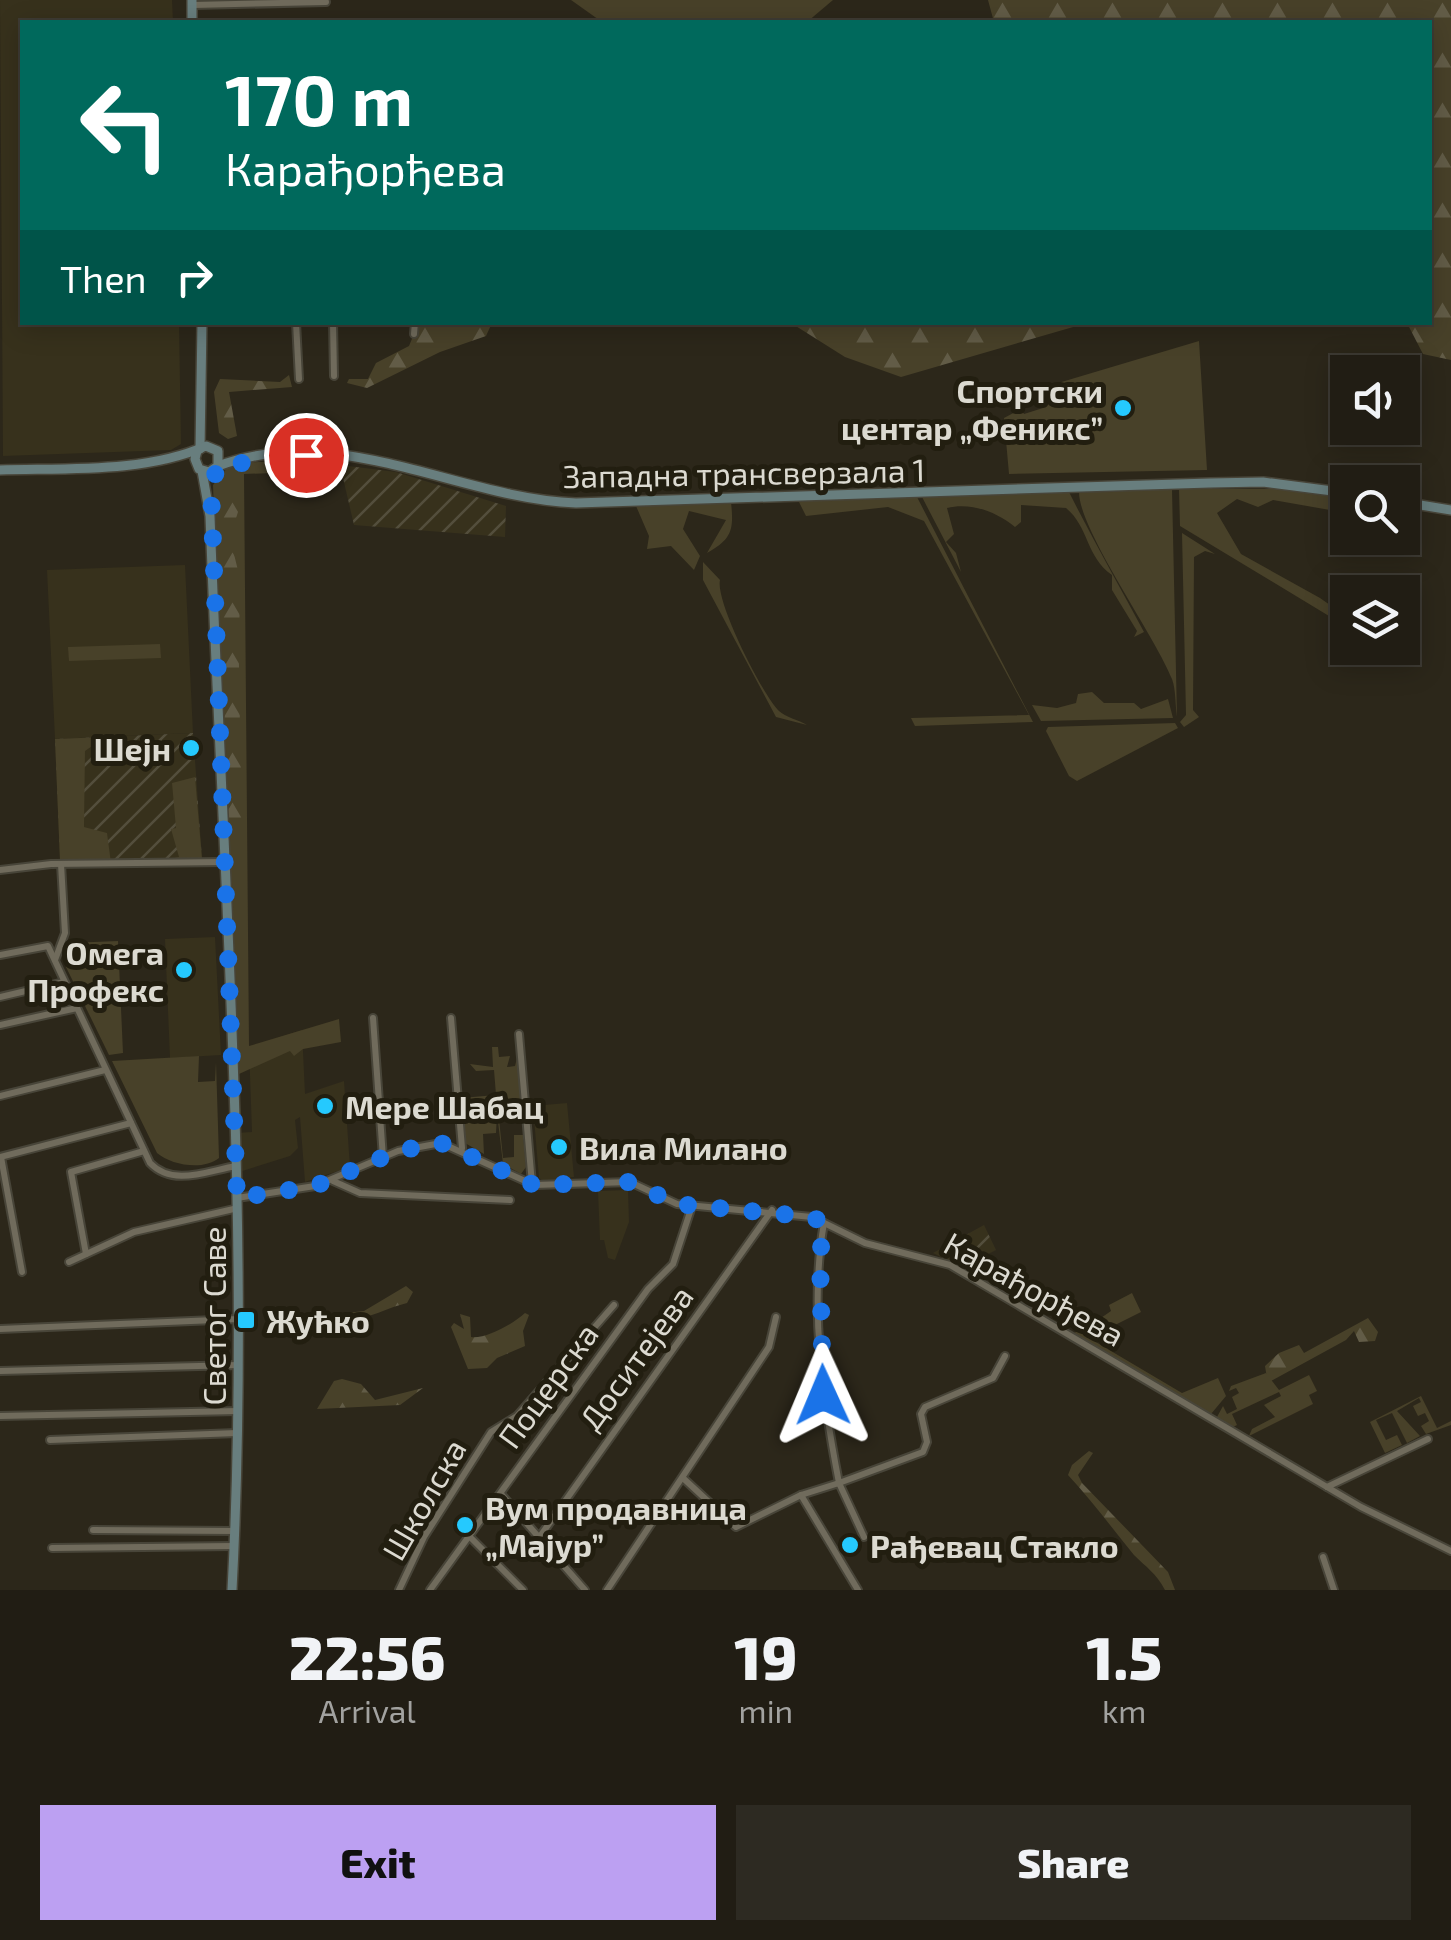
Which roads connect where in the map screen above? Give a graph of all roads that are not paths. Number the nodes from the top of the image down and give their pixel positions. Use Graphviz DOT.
graph roads {
  1 [pos="326,2"];
  2 [pos="192,3"];
  3 [pos="202,325"];
  4 [pos="296,325"];
  5 [pos="333,325"];
  6 [pos="415,325"];
  7 [pos="414,334"];
  8 [pos="334,376"];
  9 [pos="300,379"];
  10 [pos="204,401"];
  11 [pos="199,450"];
  12 [pos="216,450"];
  13 [pos="266,457"];
  14 [pos="148,462"];
  15 [pos="217,468"];
  16 [pos="200,469"];
  17 [pos="0,470"];
  18 [pos="1330,491"];
  19 [pos="1420,505"];
  20 [pos="1451,510"];
  21 [pos="210,516"];
  22 [pos="224,862"];
  23 [pos="61,864"];
  24 [pos="0,870"];
  25 [pos="0,955"];
  26 [pos="55,960"];
  27 [pos="64,982"];
  28 [pos="0,997"];
  29 [pos="77,1008"];
  30 [pos="373,1018"];
  31 [pos="451,1018"];
  32 [pos="0,1025"];
  33 [pos="519,1034"];
  34 [pos="105,1070"];
  35 [pos="0,1096"];
  36 [pos="131,1122"];
  37 [pos="462,1149"];
  38 [pos="144,1151"];
  39 [pos="0,1157"];
  40 [pos="383,1158"];
  41 [pos="236,1166"];
  42 [pos="332,1181"];
  43 [pos="532,1184"];
  44 [pos="510,1200"];
  45 [pos="238,1203"];
  46 [pos="692,1205"];
  47 [pos="772,1210"];
  48 [pos="824,1223"];
  49 [pos="86,1254"];
  50 [pos="70,1262"];
  51 [pos="22,1272"];
  52 [pos="614,1304"];
  53 [pos="776,1317"];
  54 [pos="240,1319"];
  55 [pos="0,1329"];
  56 [pos="1005,1356"];
  57 [pos="239,1364"];
  58 [pos="0,1372"];
  59 [pos="238,1411"];
  60 [pos="0,1416"];
  61 [pos="237,1433"];
  62 [pos="1428,1439"];
  63 [pos="50,1440"];
  64 [pos="684,1479"];
  65 [pos="839,1483"];
  66 [pos="1327,1487"];
  67 [pos="501,1494"];
  68 [pos="801,1496"];
  69 [pos="93,1530"];
  70 [pos="234,1531"];
  71 [pos="542,1535"];
  72 [pos="470,1537"];
  73 [pos="864,1537"];
  74 [pos="234,1546"];
  75 [pos="52,1548"];
  76 [pos="1451,1551"];
  77 [pos="1323,1557"];
  78 [pos="232,1590"];
  79 [pos="400,1590"];
  80 [pos="430,1590"];
  81 [pos="523,1590"];
  82 [pos="585,1590"];
  83 [pos="606,1590"];
  84 [pos="858,1590"];
  85 [pos="1334,1590"];
  1 -- 2 [label="street"];
  3 -- 10 [label="main road"];
  4 -- 9 [label="street"];
  5 -- 8 [label="street"];
  6 -- 7 [label="street"];
  10 -- 11 [label="main road"];
  10 -- 12 [label="main road"];
  11 -- 12 [label="main road, Западна трансверзала 1"];
  11 -- 14 [label="main road, Западна трансверзала 1"];
  11 -- 16 [label="main road"];
  12 -- 13 [label="main road, Западна трансверзала 1"];
  12 -- 15 [label="main road"];
  13 -- 15 [label="main road, Западна трансверзала 1"];
  13 -- 18 [label="main road, Западна трансверзала 1"];
  14 -- 16 [label="main road, Западна трансверзала 1"];
  14 -- 17 [label="main road"];
  15 -- 16 [label="main road, Западна трансверзала 1"];
  15 -- 21 [label="main road"];
  16 -- 21 [label="main road"];
  19 -- 20 [label="main road"];
  21 -- 22 [label="main road, Светог Саве"];
  22 -- 23 [label="street"];
  22 -- 41 [label="main road, Светог Саве"];
  23 -- 24 [label="street"];
  23 -- 26 [label="street"];
  25 -- 26 [label="street"];
  26 -- 27 [label="street"];
  27 -- 28 [label="street"];
  27 -- 29 [label="street"];
  29 -- 32 [label="street"];
  29 -- 34 [label="street"];
  30 -- 40 [label="street"];
  31 -- 37 [label="street"];
  33 -- 43 [label="street"];
  34 -- 35 [label="street"];
  34 -- 36 [label="street"];
  36 -- 38 [label="street"];
  36 -- 39 [label="street"];
  37 -- 40 [label="street, Карађорђева"];
  37 -- 43 [label="street, Карађорђева"];
  38 -- 41 [label="street"];
  38 -- 49 [label="street"];
  39 -- 51 [label="street"];
  40 -- 42 [label="street, Карађорђева"];
  41 -- 45 [label="main road, Светог Саве"];
  42 -- 44 [label="street"];
  42 -- 45 [label="street, Карађорђева"];
  43 -- 46 [label="street, Карађорђева"];
  45 -- 49 [label="street, Карађорђева"];
  45 -- 54 [label="main road, Светог Саве"];
  46 -- 47 [label="street, Карађорђева"];
  46 -- 67 [label="street, Поцерска"];
  47 -- 48 [label="street, Карађорђева"];
  47 -- 71 [label="street, Доситејева"];
  48 -- 65 [label="street"];
  48 -- 66 [label="street, Карађорђева"];
  49 -- 50 [label="street, Карађорђева"];
  52 -- 79 [label="street, Школска"];
  53 -- 64 [label="street"];
  54 -- 55 [label="street"];
  54 -- 57 [label="main road, Светог Саве"];
  56 -- 65 [label="street"];
  57 -- 58 [label="street"];
  57 -- 59 [label="main road, Светог Саве"];
  59 -- 60 [label="street"];
  59 -- 61 [label="main road, Светог Саве"];
  61 -- 63 [label="street"];
  61 -- 70 [label="main road, Светог Саве"];
  62 -- 66 [label="street"];
  64 -- 68 [label="street"];
  64 -- 83 [label="street"];
  65 -- 68 [label="street"];
  65 -- 73 [label="street"];
  66 -- 76 [label="street, Карађорђева"];
  67 -- 71 [label="street"];
  67 -- 72 [label="street, Поцерска"];
  68 -- 84 [label="street"];
  69 -- 70 [label="street"];
  70 -- 74 [label="main road, Светог Саве"];
  71 -- 82 [label="street"];
  72 -- 80 [label="street, Поцерска"];
  72 -- 81 [label="street"];
  74 -- 75 [label="street"];
  74 -- 78 [label="main road, Светог Саве"];
  77 -- 85 [label="street"];
}
